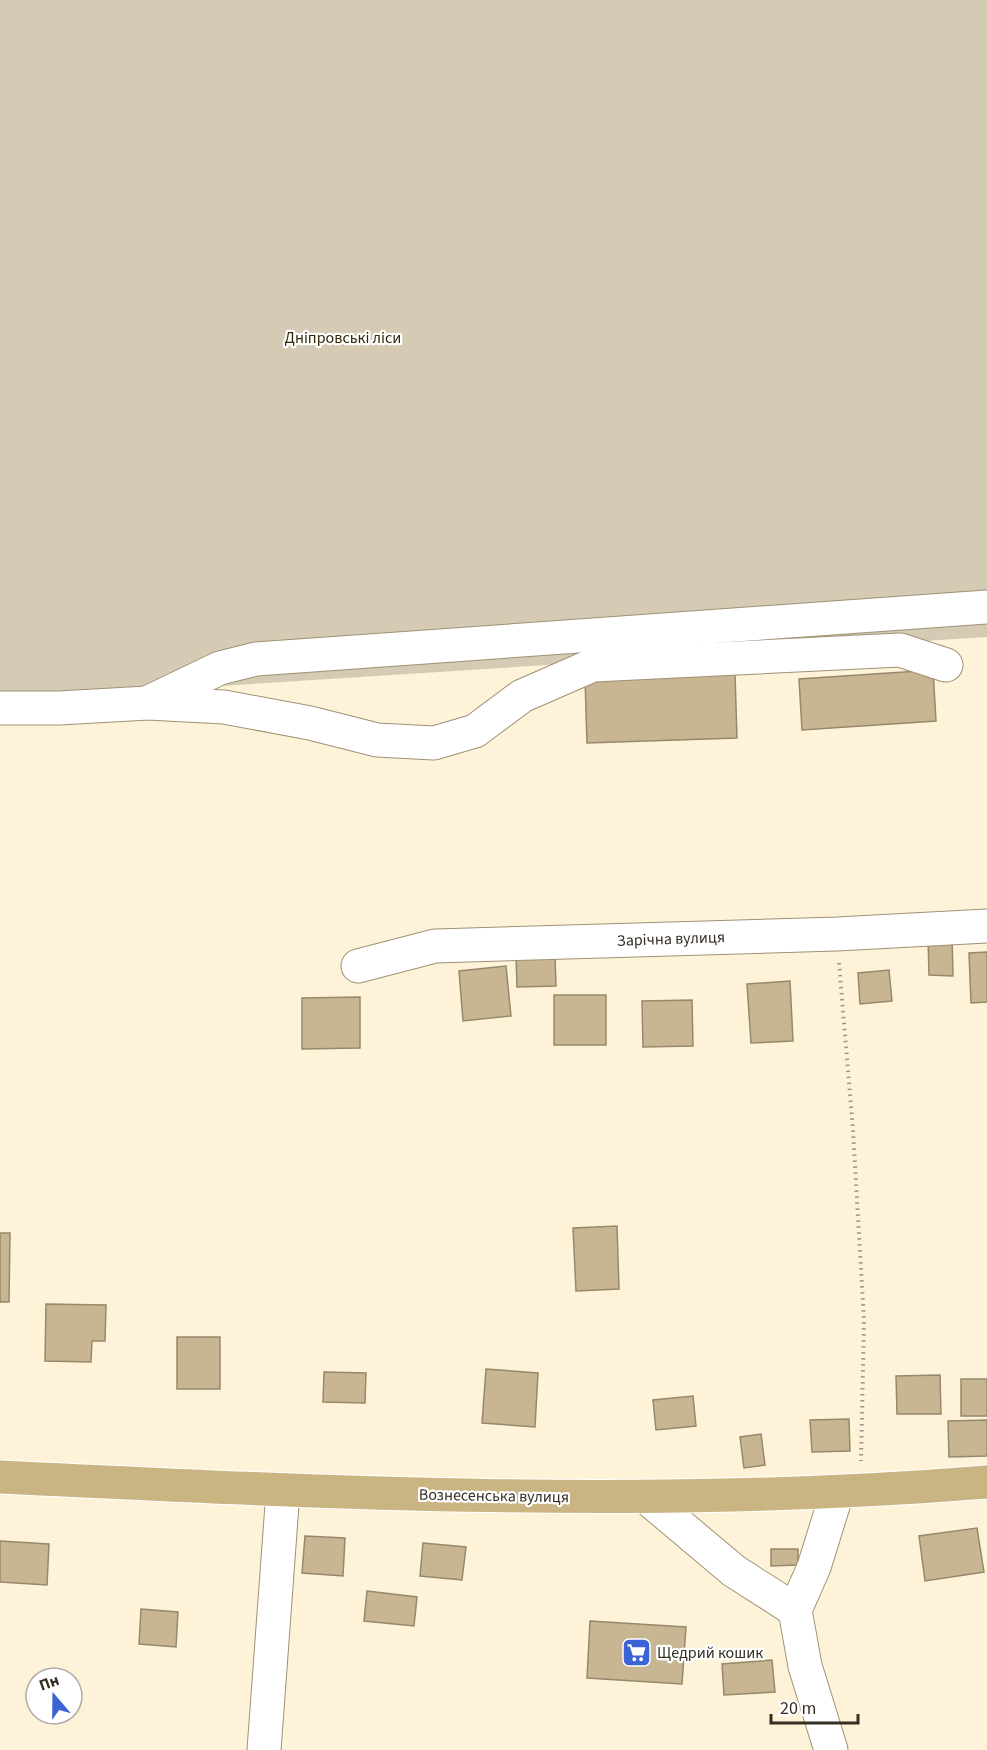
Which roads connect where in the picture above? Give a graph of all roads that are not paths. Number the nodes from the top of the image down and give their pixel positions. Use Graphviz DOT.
graph roads {
  1 [pos="987,607"];
  2 [pos="946,665"];
  3 [pos="148,703"];
  4 [pos="0,708"];
  5 [pos="987,926"];
  6 [pos="358,966"];
  7 [pos="0,1477"];
  8 [pos="987,1482"];
  9 [pos="283,1491"];
  10 [pos="849,1492"];
  11 [pos="646,1497"];
  12 [pos="795,1610"];
  13 [pos="264,1750"];
  14 [pos="831,1750"];
  1 -- 3 [label="street"];
  2 -- 3 [label="street"];
  3 -- 4 [label="street"];
  5 -- 6 [label="street, Зарічна вулиця"];
  7 -- 9 [label="main road, Вознесенська вулиця"];
  8 -- 10 [label="main road, Вознесенська вулиця"];
  9 -- 11 [label="main road, Вознесенська вулиця"];
  9 -- 13 [label="street"];
  10 -- 11 [label="main road, Вознесенська вулиця"];
  10 -- 12 [label="street"];
  11 -- 12 [label="street"];
  12 -- 14 [label="street"];
}
